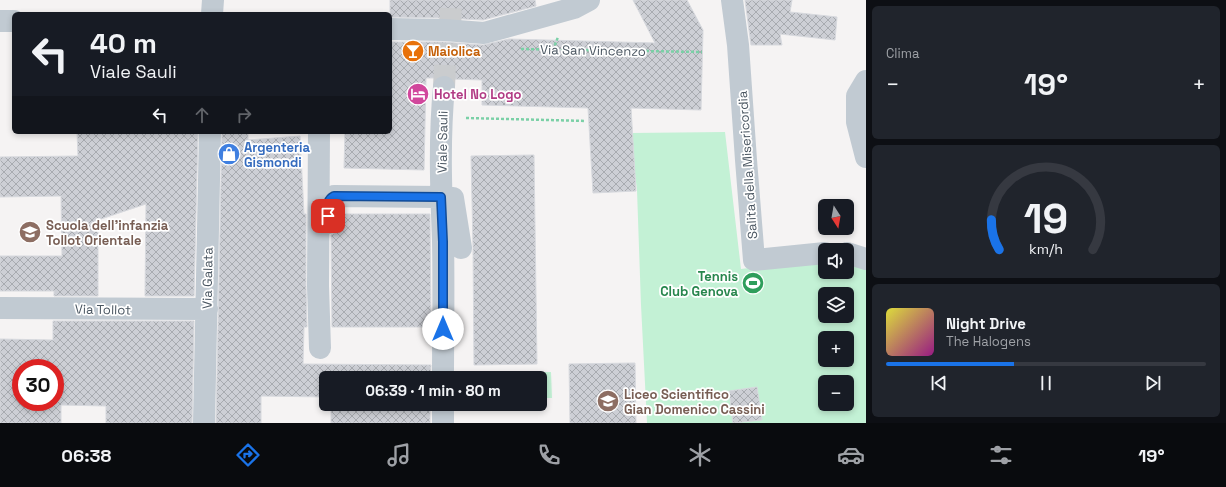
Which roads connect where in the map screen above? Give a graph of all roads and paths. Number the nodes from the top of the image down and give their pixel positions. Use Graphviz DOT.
graph roads {
  1 [pos="213,0"];
  2 [pos="588,0"];
  3 [pos="732,0"];
  4 [pos="212,12"];
  5 [pos="0,21"];
  6 [pos="12,21"];
  7 [pos="392,29"];
  8 [pos="560,32"];
  9 [pos="514,49"];
  10 [pos="553,50"];
  11 [pos="702,52"];
  12 [pos="866,81"];
  13 [pos="444,87"];
  14 [pos="441,118"];
  15 [pos="586,121"];
  16 [pos="210,134"];
  17 [pos="319,134"];
  18 [pos="866,157"];
  19 [pos="441,159"];
  20 [pos="441,197"];
  21 [pos="461,248"];
  22 [pos="818,254"];
  23 [pos="854,255"];
  24 [pos="866,259"];
  25 [pos="318,286"];
  26 [pos="0,308"];
  27 [pos="207,310"];
  28 [pos="320,348"];
  29 [pos="443,371"];
  30 [pos="443,411"];
  31 [pos="204,423"];
  32 [pos="443,423"];
  1 -- 4 [label="street"];
  2 -- 7 [label="street"];
  3 -- 22 [label="street, Salita della Misericordia"];
  5 -- 6 [label="street"];
  8 -- 10 [label="path"];
  9 -- 10 [label="path, Via San Vincenzo"];
  10 -- 11 [label="path, Via San Vincenzo"];
  12 -- 18 [label="street"];
  13 -- 14 [label="street, Viale Sauli"];
  14 -- 15 [label="path"];
  14 -- 19 [label="street, Viale Sauli"];
  16 -- 27 [label="street, Via Galata"];
  17 -- 25 [label="street"];
  19 -- 20 [label="street, Viale Sauli"];
  19 -- 21 [label="street"];
  20 -- 25 [label="street"];
  20 -- 29 [label="street, Viale Sauli"];
  23 -- 24 [label="street"];
  25 -- 28 [label="street"];
  26 -- 27 [label="street, Via Tollot"];
  27 -- 31 [label="street, Via Galata"];
  30 -- 32 [label="street"];
}
